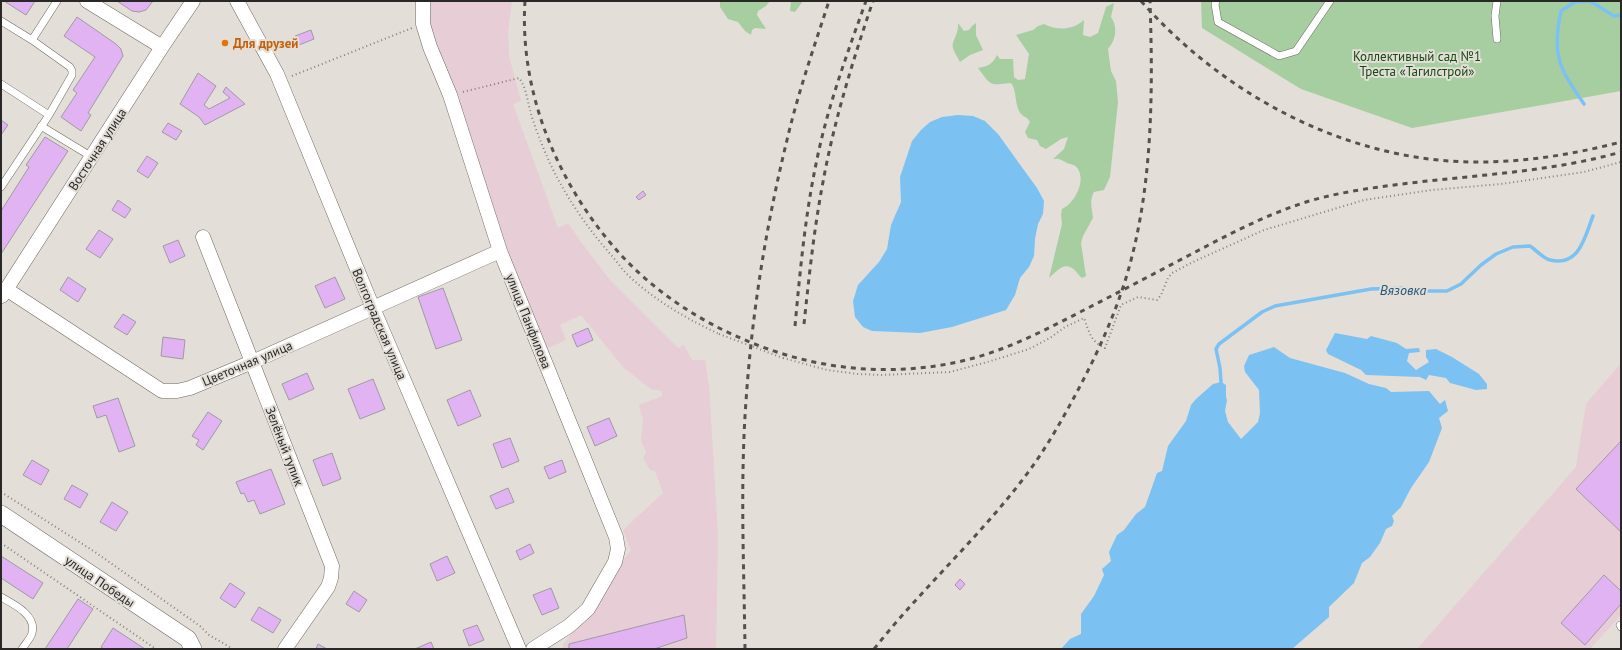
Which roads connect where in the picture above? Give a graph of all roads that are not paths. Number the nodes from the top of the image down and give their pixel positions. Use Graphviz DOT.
graph roads {
  1 [pos="57,1"];
  2 [pos="88,1"];
  3 [pos="193,1"];
  4 [pos="237,1"];
  5 [pos="423,1"];
  6 [pos="1216,1"];
  7 [pos="1330,1"];
  8 [pos="1497,1"];
  9 [pos="1,21"];
  10 [pos="1497,39"];
  11 [pos="32,40"];
  12 [pos="162,47"];
  13 [pos="1,84"];
  14 [pos="48,115"];
  15 [pos="41,126"];
  16 [pos="92,157"];
  17 [pos="1,188"];
  18 [pos="203,237"];
  19 [pos="500,251"];
  20 [pos="3,290"];
  21 [pos="373,308"];
  22 [pos="252,362"];
  23 [pos="1,514"];
  24 [pos="1,596"];
  25 [pos="194,648"];
  26 [pos="22,649"];
  27 [pos="285,649"];
  28 [pos="519,649"];
  29 [pos="533,649"];
  1 -- 11 [label="lane"];
  2 -- 12 [label="street"];
  3 -- 12 [label="street, Восточная улица"];
  4 -- 21 [label="street, Волгоградская улица"];
  5 -- 19 [label="street, улица Панфилова"];
  6 -- 7 [label="lane"];
  8 -- 10 [label="lane"];
  9 -- 11 [label="lane"];
  11 -- 14 [label="lane"];
  12 -- 16 [label="street, Восточная улица"];
  13 -- 14 [label="lane"];
  14 -- 15 [label="lane"];
  15 -- 16 [label="lane"];
  15 -- 17 [label="lane"];
  16 -- 20 [label="street, Восточная улица"];
  18 -- 22 [label="street, Зелёный тупик"];
  19 -- 21 [label="street, Цветочная улица"];
  19 -- 29 [label="street, улица Панфилова"];
  20 -- 22 [label="street, Цветочная улица"];
  21 -- 22 [label="street, Цветочная улица"];
  21 -- 28 [label="street, Волгоградская улица"];
  22 -- 27 [label="street, Зелёный тупик"];
  23 -- 25 [label="street, улица Победы"];
  24 -- 26 [label="lane"];
}
